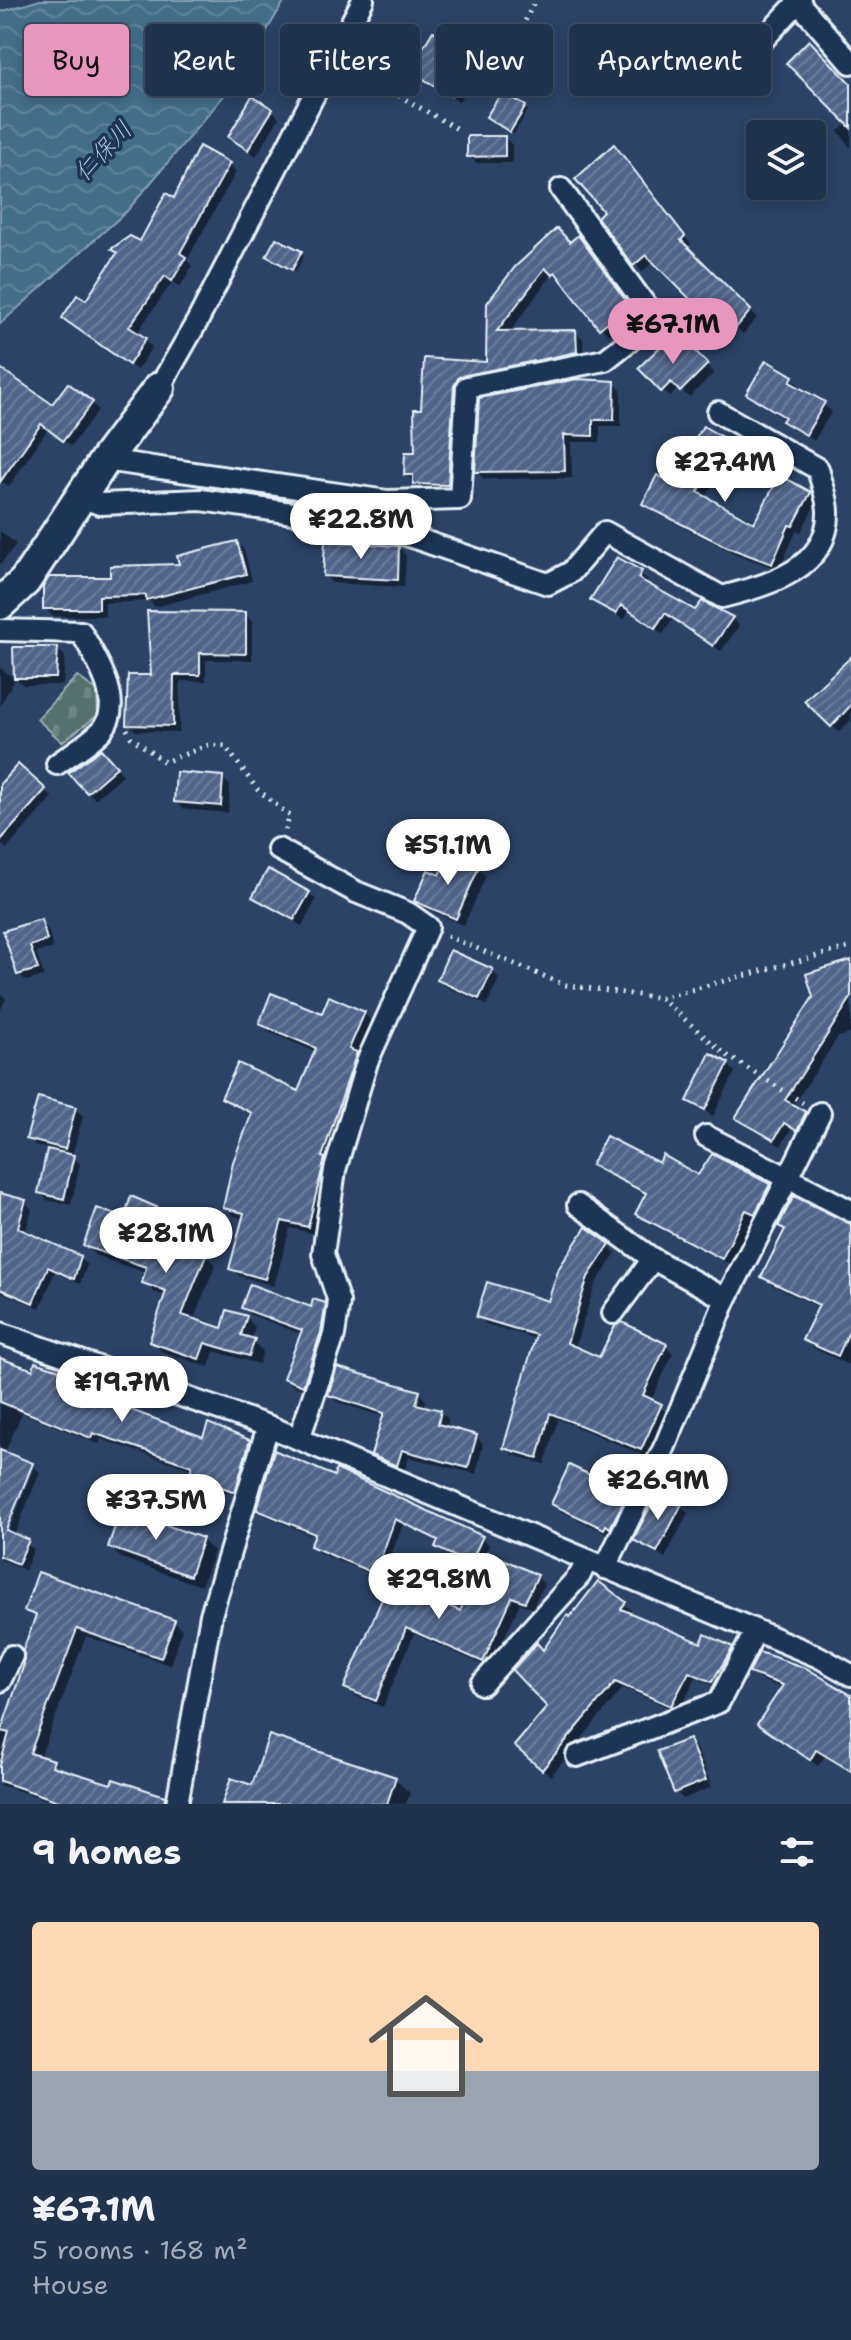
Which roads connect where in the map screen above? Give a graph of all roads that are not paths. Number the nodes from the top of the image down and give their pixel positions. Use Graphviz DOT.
graph roads {
  1 [pos="363,0"];
  2 [pos="799,1"];
  3 [pos="771,31"];
  4 [pos="851,63"];
  5 [pos="561,189"];
  6 [pos="159,388"];
  7 [pos="718,412"];
  8 [pos="105,460"];
  9 [pos="81,497"];
  10 [pos="0,610"];
  11 [pos="57,764"];
  12 [pos="278,849"];
  13 [pos="820,1113"];
  14 [pos="706,1136"];
  15 [pos="788,1178"];
  16 [pos="578,1205"];
  17 [pos="851,1211"];
  18 [pos="653,1259"];
  19 [pos="726,1299"];
  20 [pos="613,1313"];
  21 [pos="0,1333"];
  22 [pos="268,1426"];
  23 [pos="299,1439"];
  24 [pos="596,1564"];
  25 [pos="755,1632"];
  26 [pos="12,1656"];
  27 [pos="851,1675"];
  28 [pos="0,1682"];
  29 [pos="482,1684"];
  30 [pos="577,1756"];
  31 [pos="177,1804"];
  1 -- 6 [label="street"];
  2 -- 3 [label="street"];
  2 -- 4 [label="street"];
  5 -- 8 [label="street"];
  6 -- 8 [label="main road"];
  7 -- 9 [label="street"];
  8 -- 9 [label="main road"];
  9 -- 10 [label="main road"];
  10 -- 11 [label="street"];
  12 -- 23 [label="street"];
  13 -- 15 [label="street"];
  14 -- 15 [label="street"];
  15 -- 17 [label="street"];
  15 -- 19 [label="street"];
  16 -- 18 [label="street"];
  18 -- 19 [label="street"];
  18 -- 20 [label="street"];
  19 -- 24 [label="street"];
  21 -- 22 [label="street"];
  22 -- 23 [label="street"];
  22 -- 31 [label="street"];
  23 -- 24 [label="street"];
  24 -- 25 [label="street"];
  24 -- 29 [label="street"];
  25 -- 27 [label="street"];
  25 -- 30 [label="street"];
  26 -- 28 [label="street"];
}
